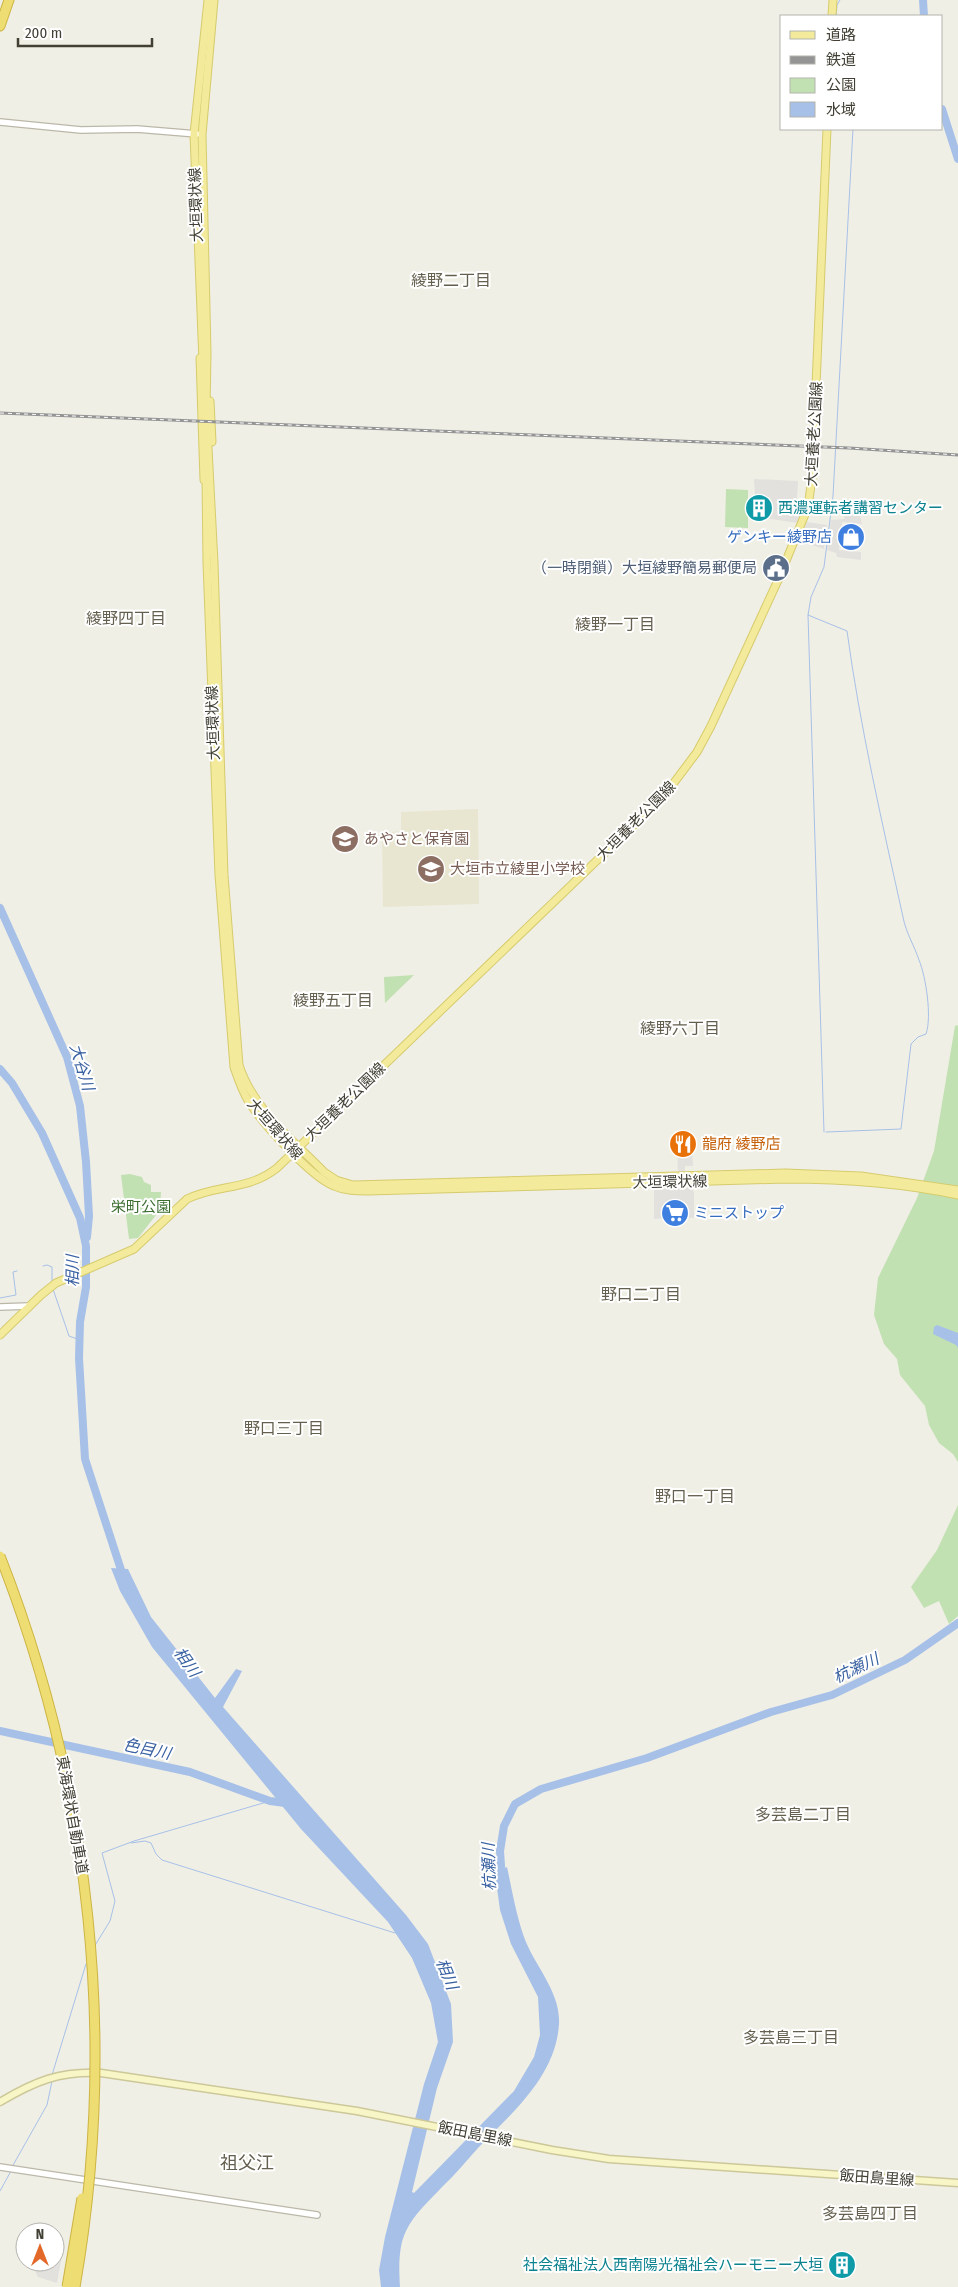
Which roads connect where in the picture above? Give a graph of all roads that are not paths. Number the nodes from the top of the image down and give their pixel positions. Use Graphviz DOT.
graph roads {
  1 [pos="9,0"];
  2 [pos="208,0"];
  3 [pos="214,0"];
  4 [pos="833,0"];
  5 [pos="832,15"];
  6 [pos="0,26"];
  7 [pos="0,122"];
  8 [pos="827,130"];
  9 [pos="198,134"];
  10 [pos="204,353"];
  11 [pos="208,485"];
  12 [pos="299,1147"];
  13 [pos="293,1153"];
  14 [pos="785,1176"];
  15 [pos="912,1184"];
  16 [pos="958,1190"];
  17 [pos="958,1196"];
  18 [pos="29,1306"];
  19 [pos="0,1308"];
  20 [pos="0,1335"];
  21 [pos="0,1556"];
  22 [pos="95,2084"];
  23 [pos="0,2102"];
  24 [pos="0,2167"];
  25 [pos="958,2183"];
  26 [pos="317,2215"];
  27 [pos="67,2287"];
  28 [pos="74,2287"];
  1 -- 6 [label="highway"];
  2 -- 9 [label="main road, 大垣環状線"];
  3 -- 9 [label="main road, 大垣環状線"];
  4 -- 5 [label="main road"];
  7 -- 9 [label="street"];
  8 -- 12 [label="main road, 大垣養老公園線"];
  9 -- 10 [label="main road, 大垣環状線"];
  10 -- 11 [label="main road, 大垣環状線"];
  10 -- 11 [label="main road"];
  11 -- 12 [label="main road, 大垣環状線"];
  11 -- 13 [label="main road, 大垣環状線"];
  12 -- 13 [label="main road, 大垣養老公園線"];
  12 -- 14 [label="main road, 大垣環状線"];
  13 -- 14 [label="main road, 大垣環状線"];
  13 -- 18 [label="main road, 大垣養老公園線"];
  14 -- 15 [label="main road, 大垣環状線"];
  15 -- 16 [label="main road, 大垣環状線"];
  15 -- 17 [label="main road, 大垣環状線"];
  18 -- 19 [label="street"];
  18 -- 20 [label="main road, 大垣養老公園線"];
  21 -- 22 [label="highway, 東海環状自動車道, bridge"];
  22 -- 27 [label="highway, 東海環状自動車道, bridge"];
  22 -- 28 [label="highway, 東海環状自動車道, bridge"];
  23 -- 25 [label="main road, 飯田島里線"];
  24 -- 26 [label="street"];
}
